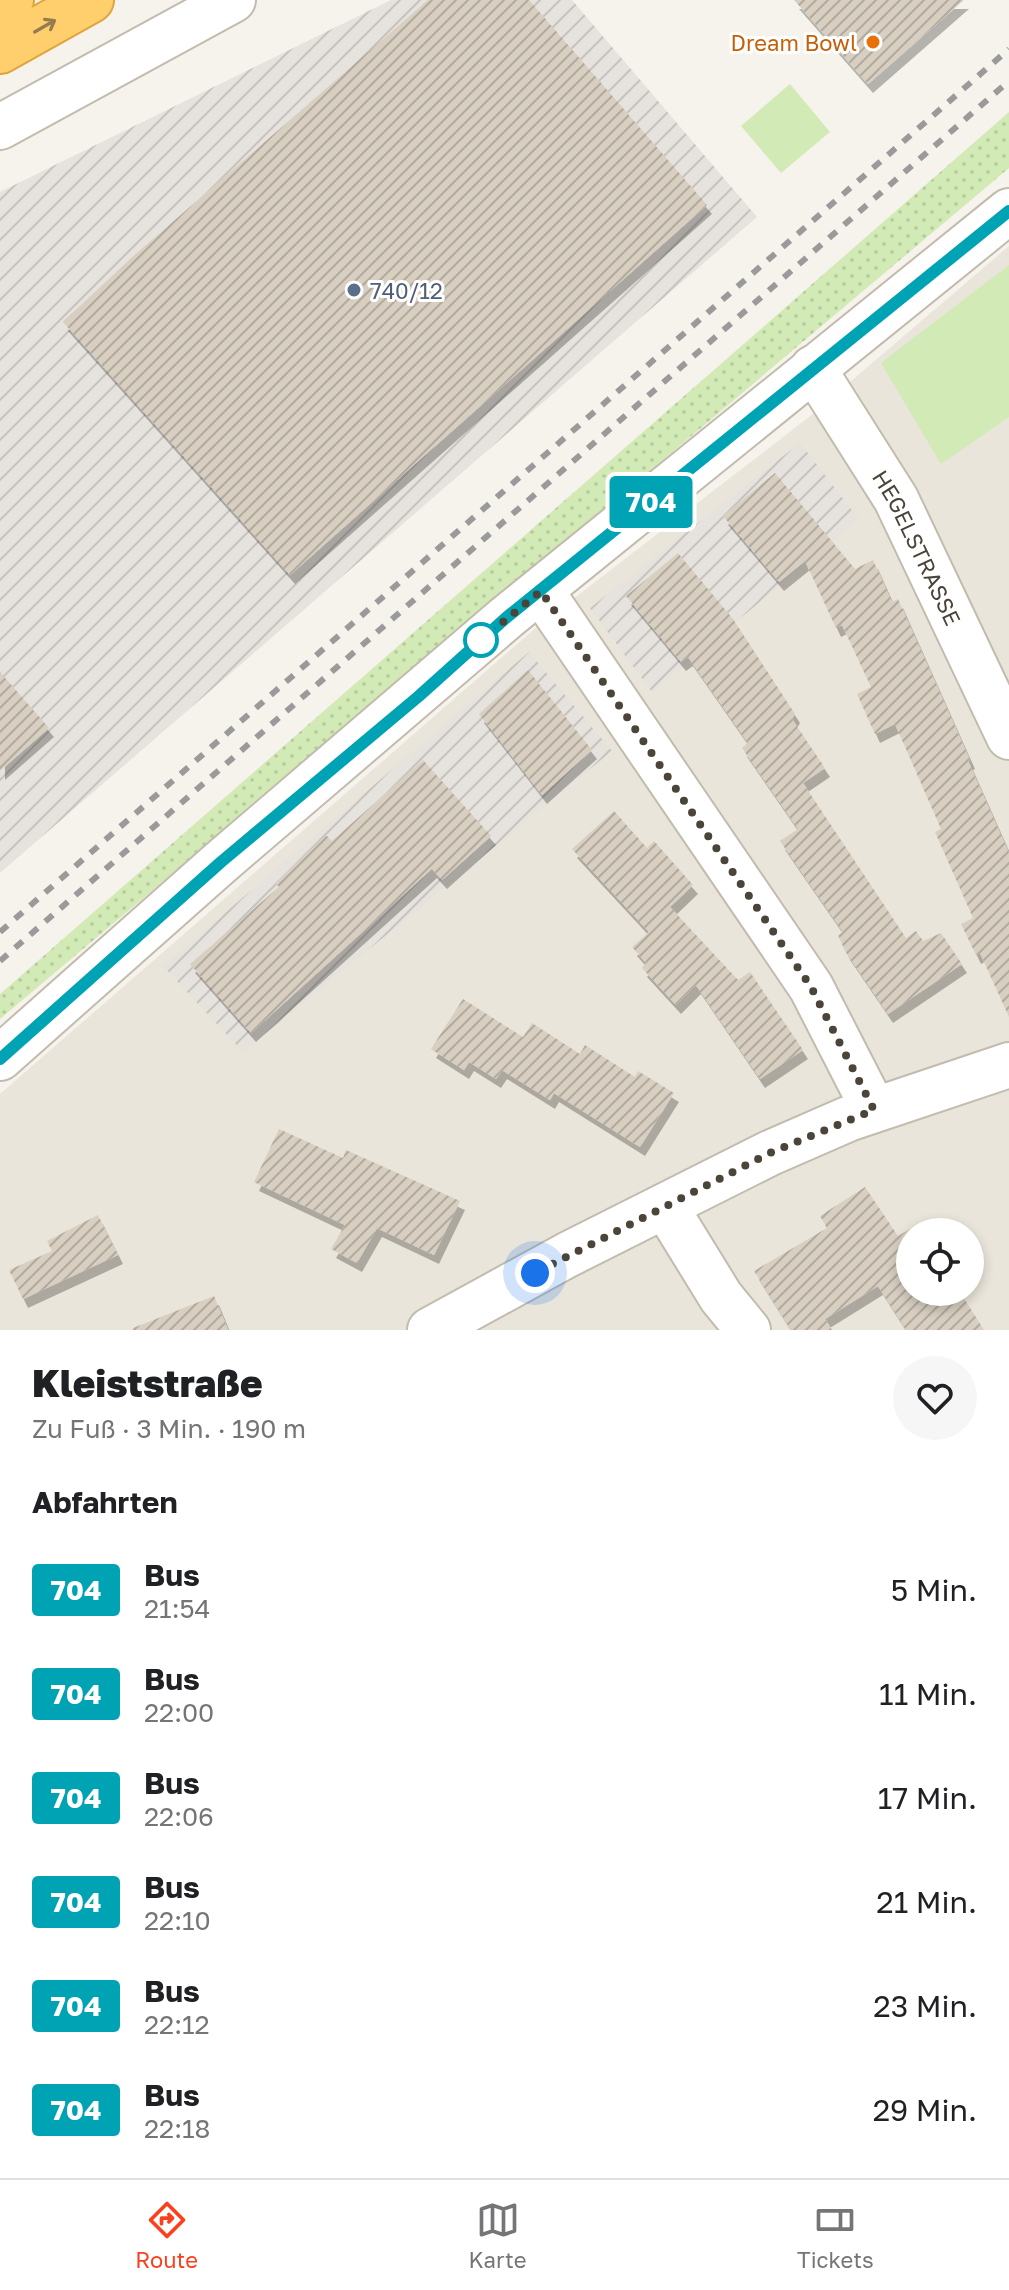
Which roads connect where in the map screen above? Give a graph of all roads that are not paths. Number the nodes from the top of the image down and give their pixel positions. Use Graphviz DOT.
graph roads {
  1 [pos="11,0"];
  2 [pos="91,0"];
  3 [pos="233,0"];
  4 [pos="0,6"];
  5 [pos="0,51"];
  6 [pos="0,127"];
  7 [pos="1009,211"];
  8 [pos="813,368"];
  9 [pos="541,591"];
  10 [pos="1009,737"];
  11 [pos="0,1058"];
  12 [pos="1009,1065"];
  13 [pos="874,1110"];
  14 [pos="665,1206"];
  15 [pos="430,1330"];
  16 [pos="748,1330"];
  1 -- 4 [label="highway"];
  5 -- 2 [label="highway, one-way"];
  3 -- 6 [label="street"];
  7 -- 8 [label="street"];
  8 -- 9 [label="street"];
  8 -- 10 [label="street, HEGELSTRASSE"];
  9 -- 11 [label="street"];
  9 -- 13 [label="street"];
  12 -- 13 [label="street"];
  13 -- 14 [label="street"];
  14 -- 15 [label="street"];
  14 -- 16 [label="street"];
}
